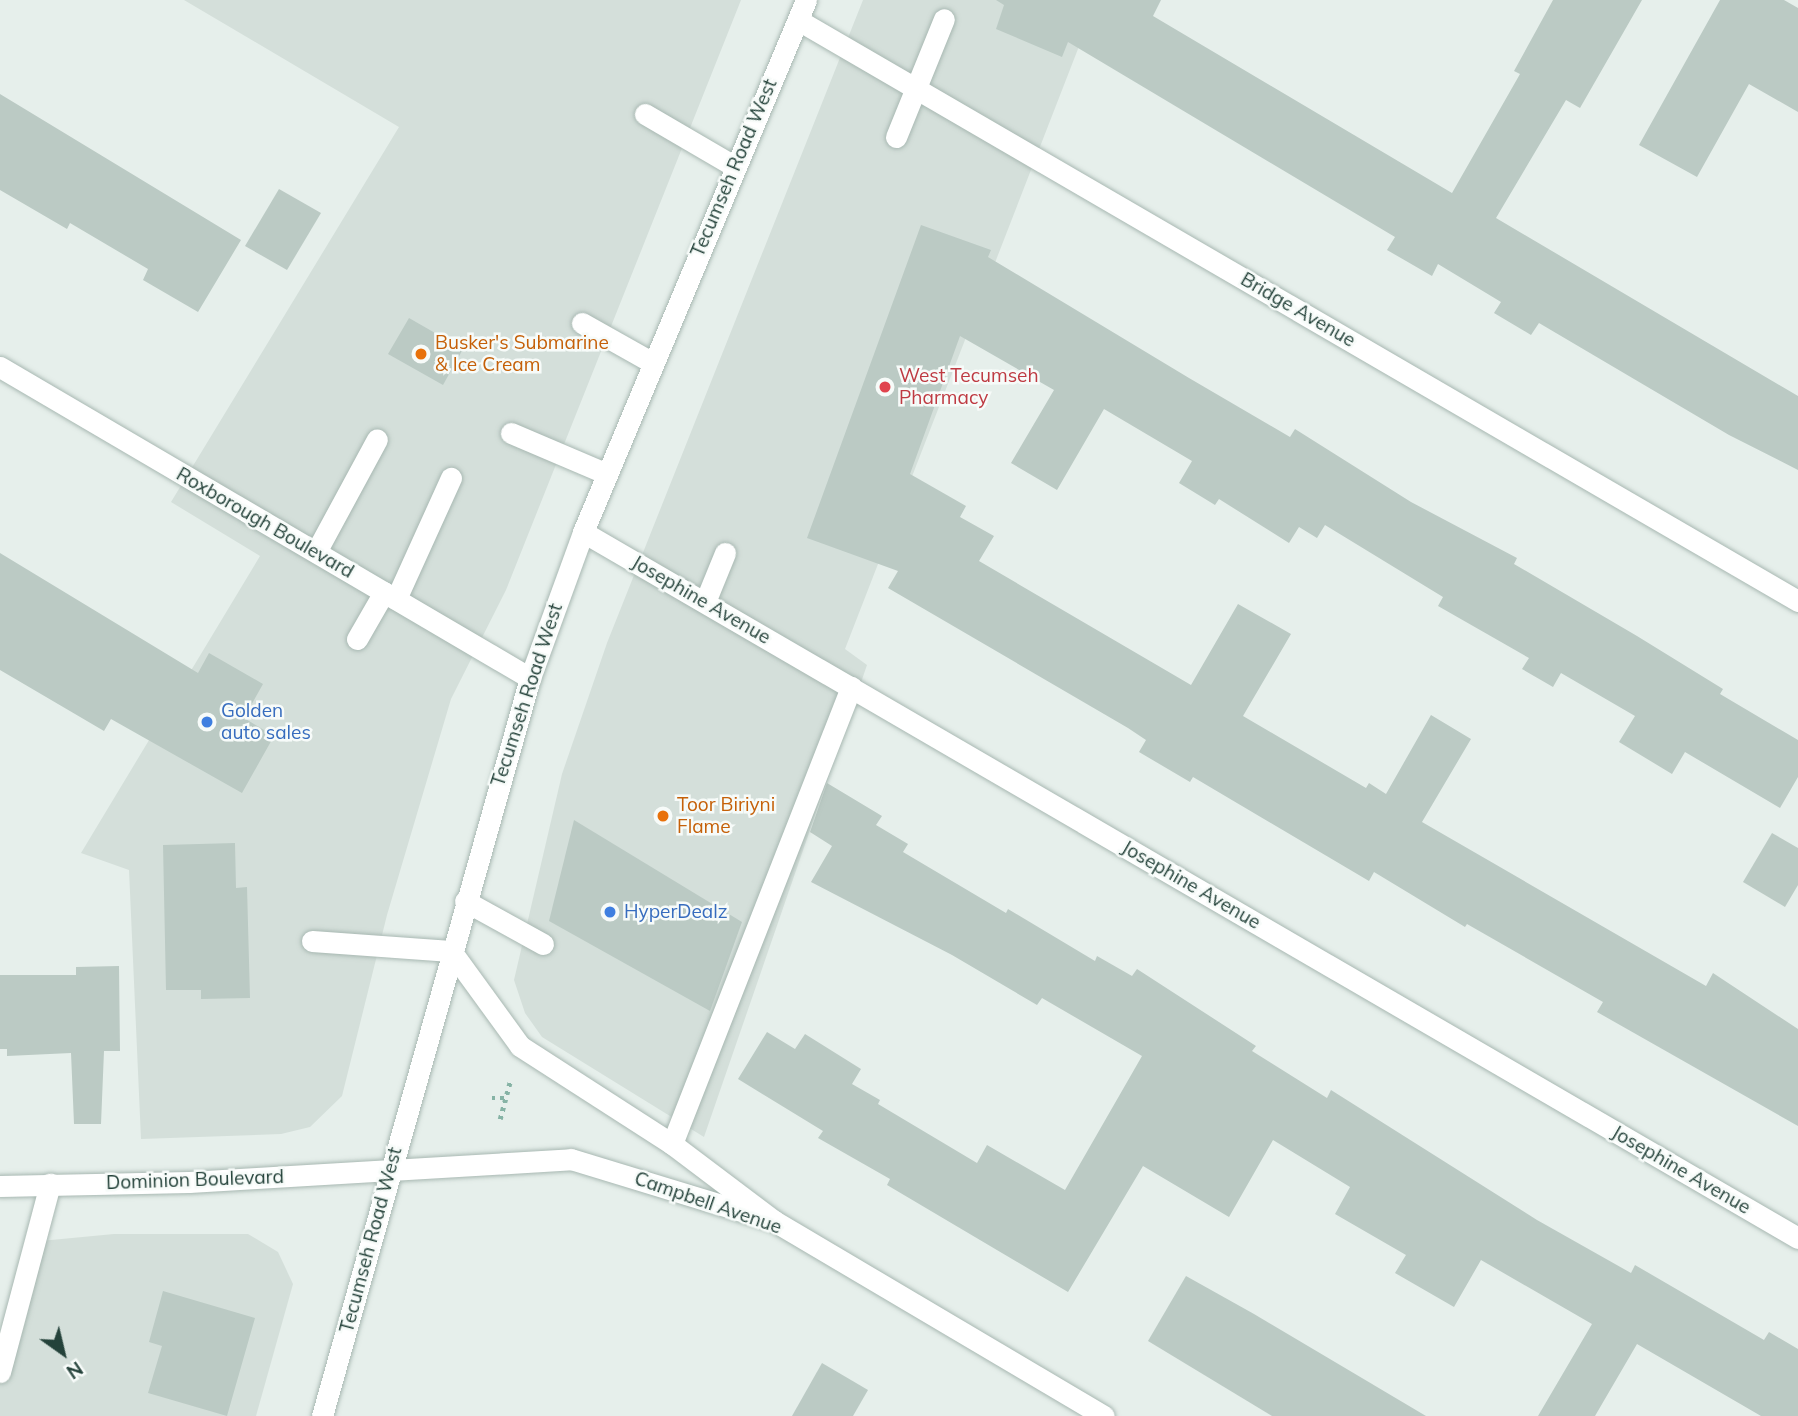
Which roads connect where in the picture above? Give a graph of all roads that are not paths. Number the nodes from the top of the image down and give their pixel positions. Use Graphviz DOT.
graph roads {
  1 [pos="802,10"];
  2 [pos="944,19"];
  3 [pos="916,89"];
  4 [pos="645,114"];
  5 [pos="896,137"];
  6 [pos="734,166"];
  7 [pos="582,323"];
  8 [pos="653,363"];
  9 [pos="0,367"];
  10 [pos="511,433"];
  11 [pos="377,439"];
  12 [pos="607,474"];
  13 [pos="451,478"];
  14 [pos="583,532"];
  15 [pos="316,552"];
  16 [pos="725,553"];
  17 [pos="390,596"];
  18 [pos="1798,601"];
  19 [pos="705,602"];
  20 [pos="357,639"];
  21 [pos="530,678"];
  22 [pos="851,687"];
  23 [pos="465,901"];
  24 [pos="312,942"];
  25 [pos="543,944"];
  26 [pos="451,951"];
  27 [pos="673,1144"];
  28 [pos="390,1172"];
  29 [pos="50,1184"];
  30 [pos="0,1186"];
  31 [pos="774,1221"];
  32 [pos="1798,1238"];
  33 [pos="0,1372"];
  34 [pos="323,1416"];
  35 [pos="1104,1416"];
  1 -- 3 [label="street, Bridge Avenue"];
  1 -- 6 [label="street, Tecumseh Road West"];
  2 -- 3 [label="street"];
  3 -- 5 [label="street"];
  3 -- 18 [label="street, Bridge Avenue"];
  4 -- 6 [label="street"];
  6 -- 8 [label="street, Tecumseh Road West"];
  7 -- 8 [label="street"];
  8 -- 12 [label="street, Tecumseh Road West"];
  9 -- 15 [label="street, Roxborough Boulevard"];
  10 -- 12 [label="street"];
  11 -- 15 [label="street"];
  12 -- 14 [label="street, Tecumseh Road West"];
  13 -- 17 [label="street"];
  14 -- 19 [label="street, Josephine Avenue"];
  14 -- 21 [label="street, Tecumseh Road West"];
  15 -- 17 [label="street, Roxborough Boulevard"];
  16 -- 19 [label="street"];
  17 -- 20 [label="street"];
  17 -- 21 [label="street, Roxborough Boulevard"];
  19 -- 22 [label="street, Josephine Avenue"];
  21 -- 23 [label="street, Tecumseh Road West"];
  22 -- 27 [label="street"];
  22 -- 32 [label="street, Josephine Avenue"];
  23 -- 25 [label="street"];
  23 -- 26 [label="street, Tecumseh Road West"];
  24 -- 26 [label="street"];
  26 -- 27 [label="street"];
  26 -- 28 [label="street, Tecumseh Road West"];
  27 -- 31 [label="street"];
  28 -- 29 [label="street, Dominion Boulevard"];
  28 -- 31 [label="street, Campbell Avenue"];
  28 -- 34 [label="street, Tecumseh Road West"];
  29 -- 30 [label="street, Dominion Boulevard"];
  29 -- 33 [label="street"];
  31 -- 35 [label="street, Campbell Avenue"];
}
